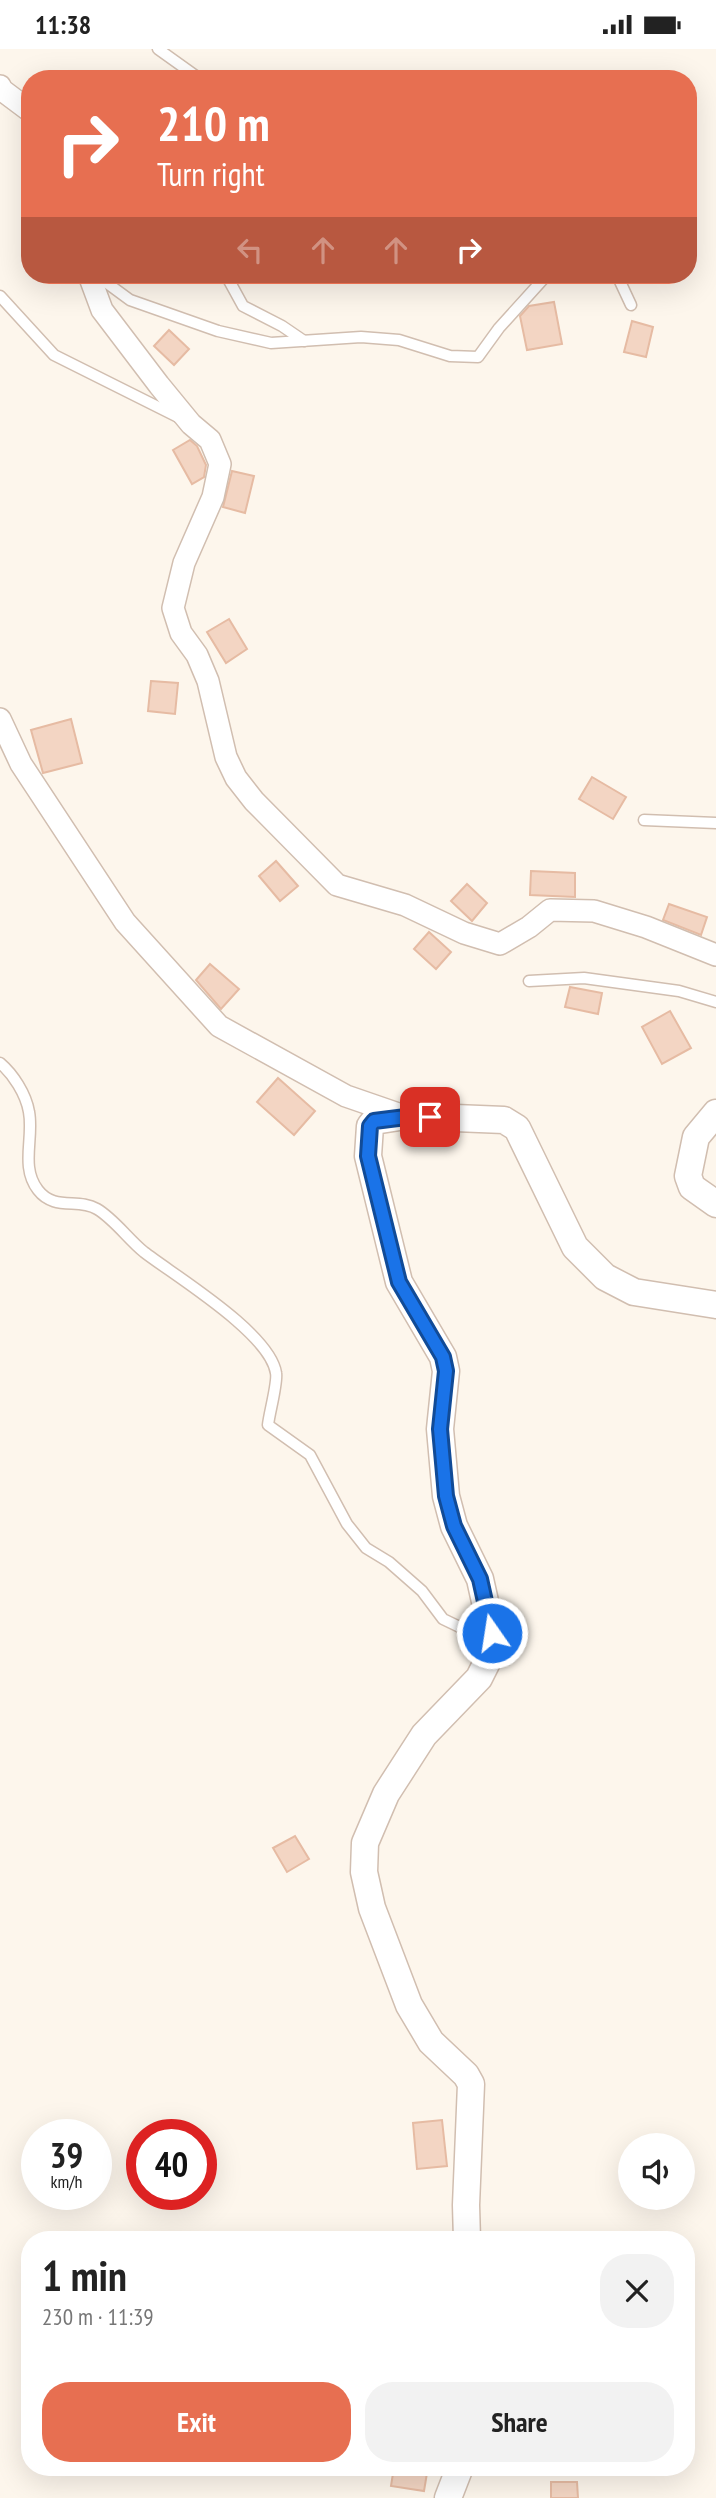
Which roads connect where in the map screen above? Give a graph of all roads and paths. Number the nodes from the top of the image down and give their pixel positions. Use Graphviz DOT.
graph roads {
  1 [pos="158,49"];
  2 [pos="187,70"];
  3 [pos="0,86"];
  4 [pos="21,104"];
  5 [pos="92,284"];
  6 [pos="108,284"];
  7 [pos="231,284"];
  8 [pos="539,284"];
  9 [pos="621,284"];
  10 [pos="0,296"];
  11 [pos="631,305"];
  12 [pos="304,341"];
  13 [pos="191,424"];
  14 [pos="0,719"];
  15 [pos="644,821"];
  16 [pos="716,823"];
  17 [pos="716,955"];
  18 [pos="529,981"];
  19 [pos="716,1002"];
  20 [pos="0,1063"];
  21 [pos="716,1113"];
  22 [pos="406,1117"];
  23 [pos="716,1204"];
  24 [pos="716,1304"];
  25 [pos="492,1633"];
  26 [pos="467,2231"];
  27 [pos="457,2476"];
  28 [pos="448,2498"];
  1 -- 2 [label="lane"];
  3 -- 4 [label="street"];
  5 -- 13 [label="street"];
  6 -- 12 [label="lane"];
  7 -- 12 [label="lane"];
  8 -- 12 [label="lane"];
  9 -- 11 [label="lane"];
  10 -- 13 [label="lane"];
  13 -- 17 [label="street"];
  14 -- 22 [label="street"];
  15 -- 16 [label="lane"];
  18 -- 19 [label="lane"];
  20 -- 25 [label="lane"];
  21 -- 23 [label="street"];
  22 -- 24 [label="street"];
  22 -- 25 [label="street"];
  25 -- 26 [label="street"];
  27 -- 28 [label="street"];
}
